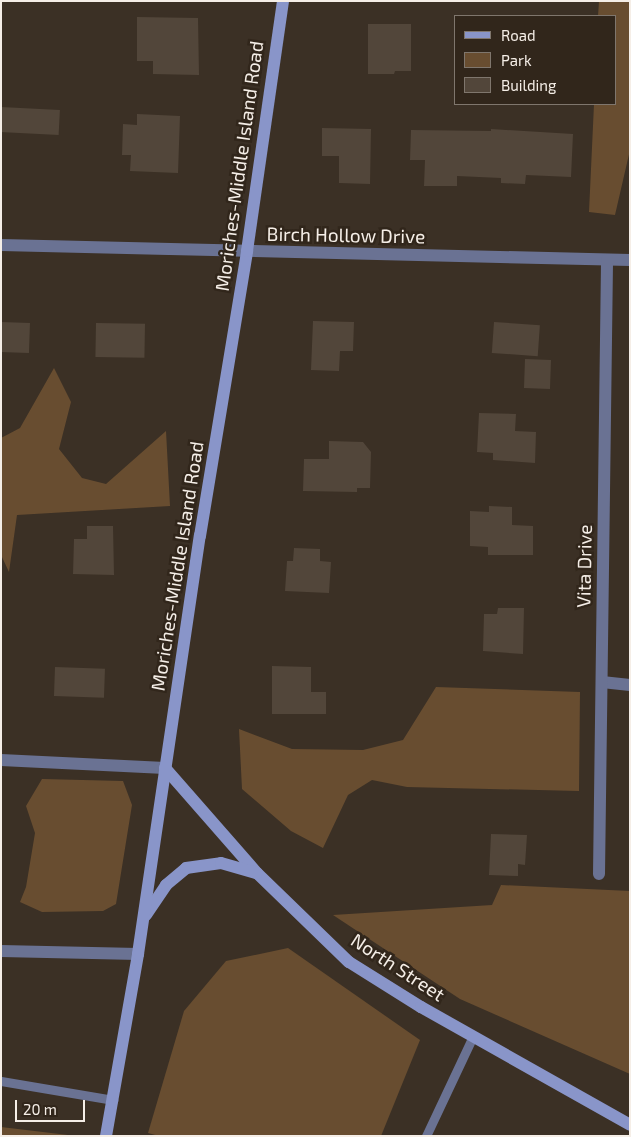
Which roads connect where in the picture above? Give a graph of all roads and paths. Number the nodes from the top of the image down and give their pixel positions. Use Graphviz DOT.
graph roads {
  1 [pos="283,1"];
  2 [pos="1,245"];
  3 [pos="247,251"];
  4 [pos="607,260"];
  5 [pos="630,260"];
  6 [pos="602,682"];
  7 [pos="630,685"];
  8 [pos="1,760"];
  9 [pos="165,768"];
  10 [pos="257,873"];
  11 [pos="599,874"];
  12 [pos="143,919"];
  13 [pos="1,950"];
  14 [pos="138,954"];
  15 [pos="472,1036"];
  16 [pos="1,1081"];
  17 [pos="113,1100"];
  18 [pos="630,1125"];
  19 [pos="106,1136"];
  20 [pos="426,1136"];
  1 -- 3 [label="main road, Moriches-Middle Island Road"];
  2 -- 3 [label="street, Birch Hollow Drive"];
  3 -- 4 [label="street, Birch Hollow Drive"];
  3 -- 9 [label="main road, Moriches-Middle Island Road"];
  4 -- 5 [label="street, Birch Hollow Drive"];
  4 -- 6 [label="street, Vita Drive"];
  6 -- 7 [label="street"];
  6 -- 11 [label="street, Vita Drive"];
  8 -- 9 [label="street"];
  9 -- 10 [label="main road, North Street"];
  9 -- 12 [label="main road, Moriches-Middle Island Road"];
  10 -- 12 [label="main road"];
  10 -- 15 [label="main road, North Street"];
  12 -- 14 [label="main road, Moriches-Middle Island Road"];
  13 -- 14 [label="street"];
  14 -- 17 [label="main road, Moriches-Middle Island Road"];
  15 -- 18 [label="main road, North Street"];
  15 -- 20 [label="lane"];
  16 -- 17 [label="lane"];
  17 -- 19 [label="main road, Moriches-Middle Island Road"];
}
